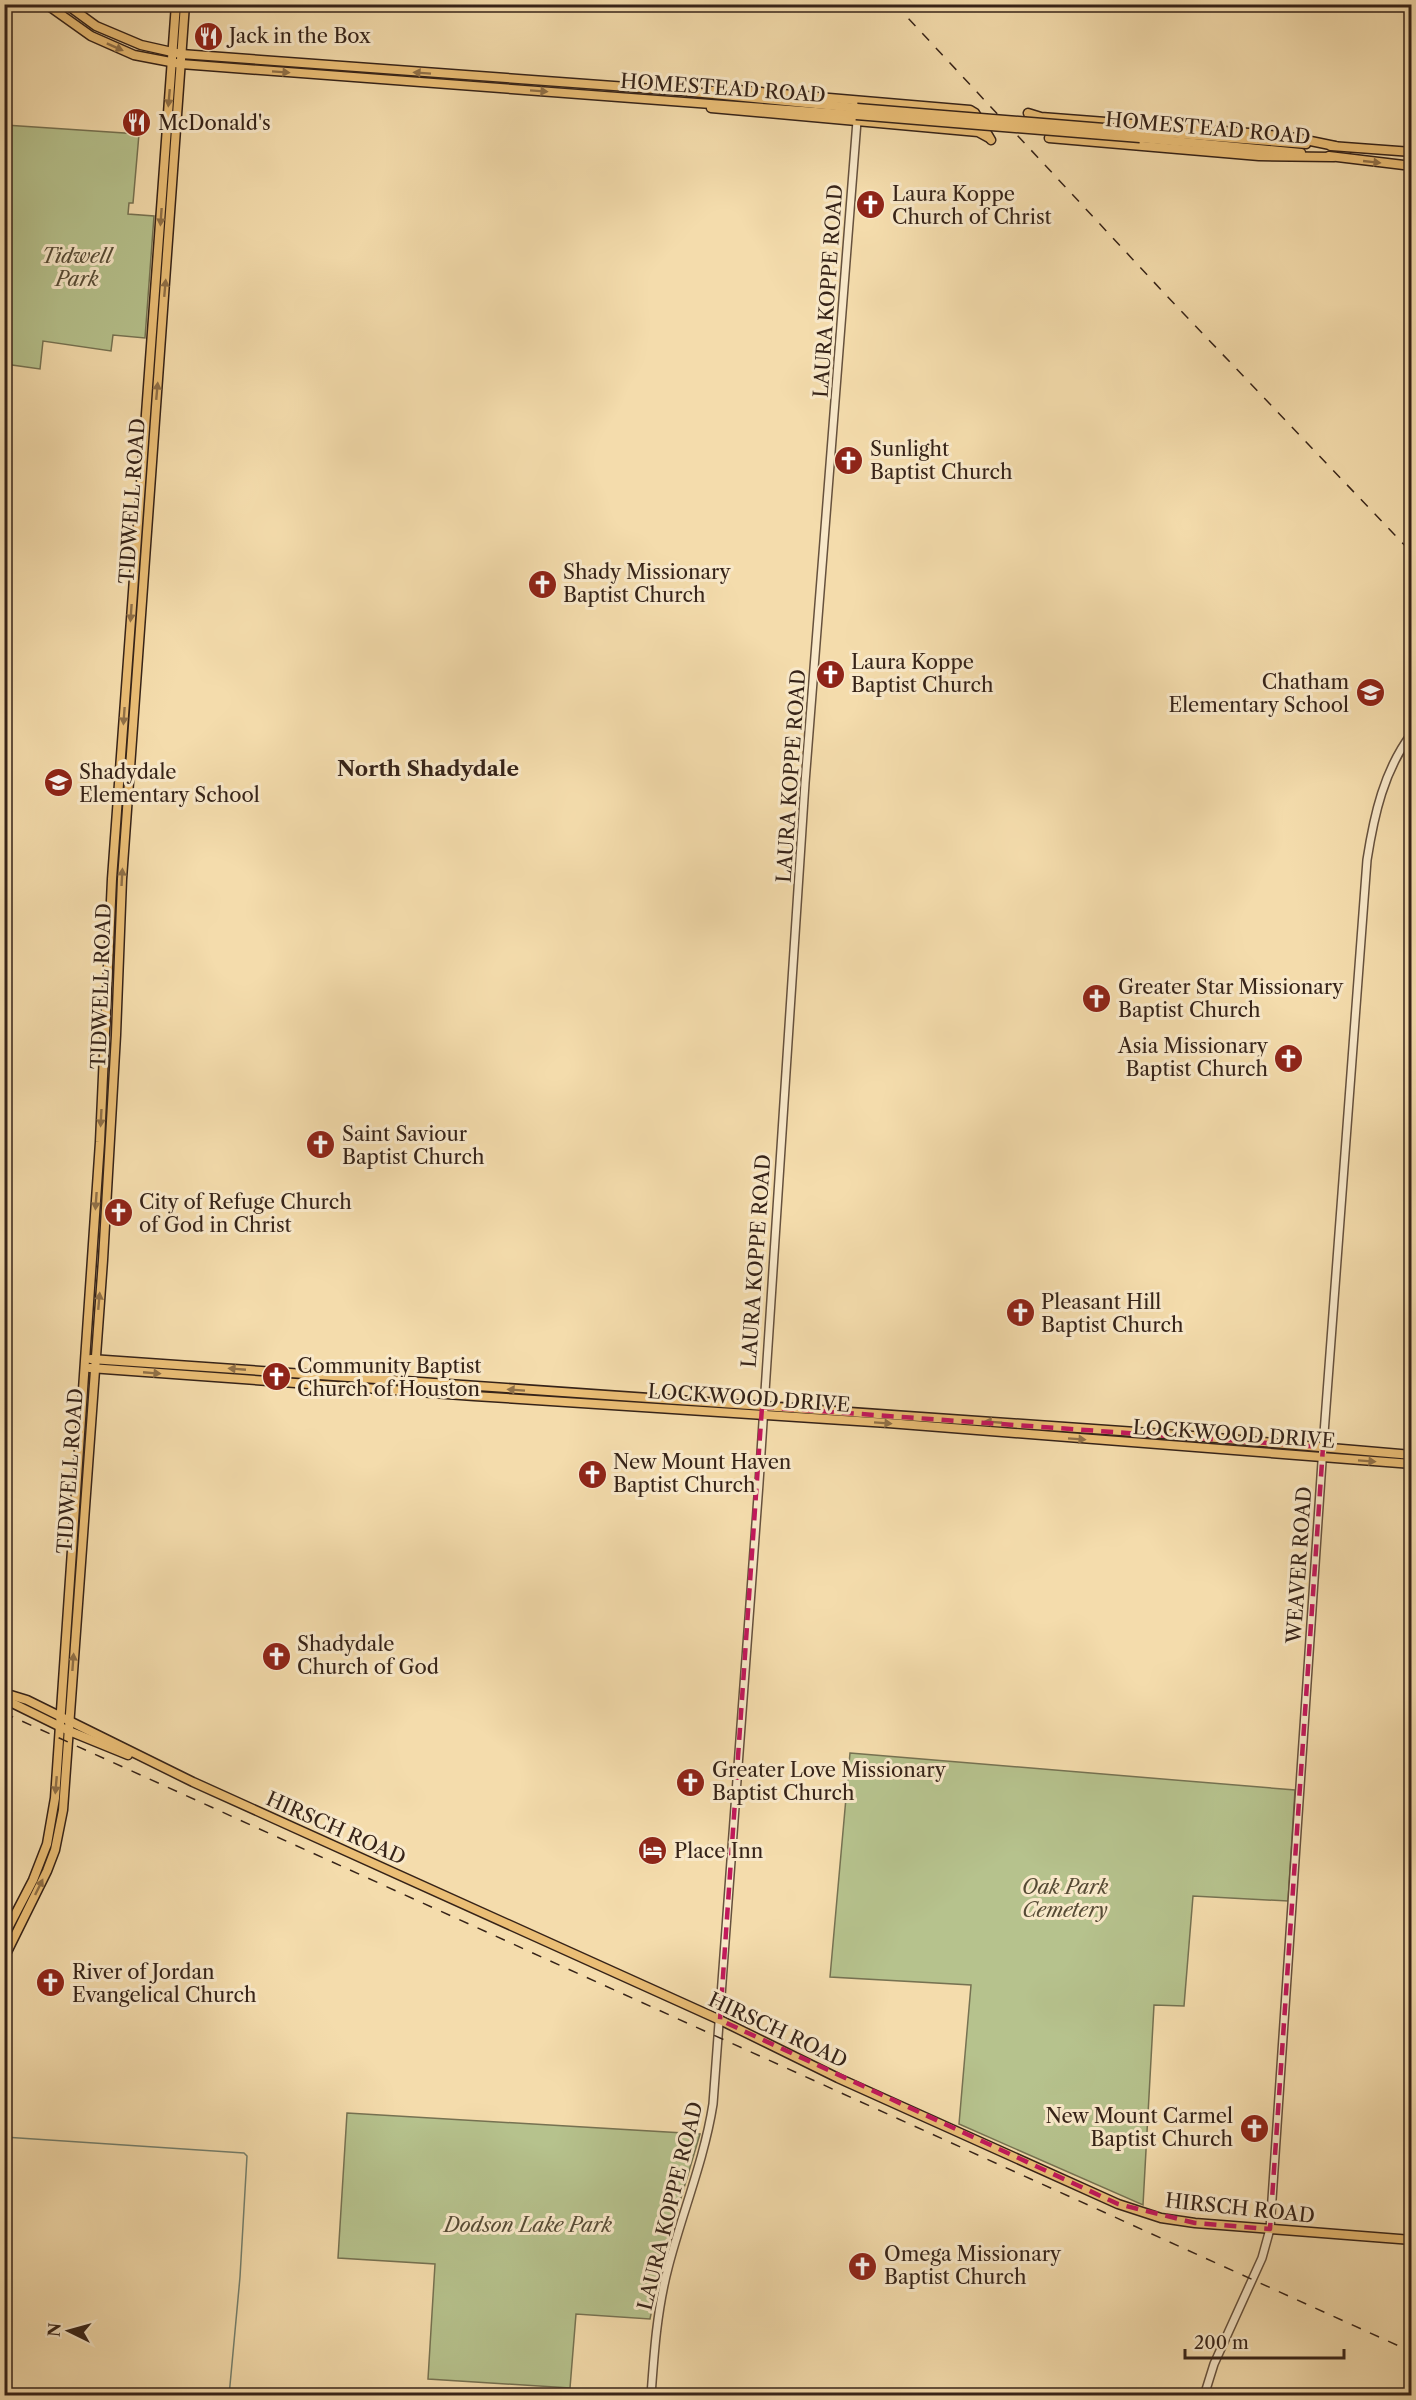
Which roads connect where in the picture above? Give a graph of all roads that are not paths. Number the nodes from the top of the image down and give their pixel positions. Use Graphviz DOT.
graph roads {
  1 [pos="46,4"];
  2 [pos="66,4"];
  3 [pos="176,4"];
  4 [pos="185,4"];
  5 [pos="177,53"];
  6 [pos="259,60"];
  7 [pos="177,64"];
  8 [pos="337,66"];
  9 [pos="257,70"];
  10 [pos="338,76"];
  11 [pos="569,88"];
  12 [pos="635,88"];
  13 [pos="681,91"];
  14 [pos="634,97"];
  15 [pos="1028,113"];
  16 [pos="857,115"];
  17 [pos="1140,135"];
  18 [pos="1049,138"];
  19 [pos="1335,146"];
  20 [pos="1412,152"];
  21 [pos="1333,157"];
  22 [pos="1412,166"];
  23 [pos="1412,733"];
  24 [pos="92,1259"];
  25 [pos="103,1260"];
  26 [pos="84,1363"];
  27 [pos="94,1364"];
  28 [pos="762,1412"];
  29 [pos="1323,1447"];
  30 [pos="1412,1455"];
  31 [pos="1323,1457"];
  32 [pos="1395,1458"];
  33 [pos="82,1460"];
  34 [pos="1412,1464"];
  35 [pos="4,1693"];
  36 [pos="4,1699"];
  37 [pos="65,1718"];
  38 [pos="60,1727"];
  39 [pos="69,1731"];
  40 [pos="154,1764"];
  41 [pos="51,1845"];
  42 [pos="16,1922"];
  43 [pos="4,1936"];
  44 [pos="4,1958"];
  45 [pos="720,2020"];
  46 [pos="1270,2229"];
  47 [pos="1412,2240"];
  48 [pos="651,2396"];
  49 [pos="1204,2396"];
  1 -- 7 [label="main road, HOMESTEAD ROAD, one-way"];
  2 -- 5 [label="main road, HOMESTEAD ROAD"];
  3 -- 5 [label="main road, TIDWELL ROAD"];
  4 -- 5 [label="main road, TIDWELL ROAD"];
  5 -- 6 [label="main road, HOMESTEAD ROAD"];
  5 -- 7 [label="main road, TIDWELL ROAD"];
  6 -- 8 [label="main road, HOMESTEAD ROAD"];
  6 -- 9 [label="main road"];
  7 -- 9 [label="main road, HOMESTEAD ROAD"];
  7 -- 24 [label="main road, TIDWELL ROAD, one-way"];
  25 -- 7 [label="main road, TIDWELL ROAD, one-way"];
  8 -- 10 [label="main road"];
  11 -- 8 [label="main road, HOMESTEAD ROAD, one-way"];
  9 -- 10 [label="main road, HOMESTEAD ROAD, one-way"];
  10 -- 11 [label="main road, HOMESTEAD ROAD, one-way"];
  11 -- 12 [label="main road, HOMESTEAD ROAD"];
  11 -- 14 [label="main road, HOMESTEAD ROAD"];
  12 -- 13 [label="main road, HOMESTEAD ROAD"];
  12 -- 14 [label="main road"];
  13 -- 16 [label="main road, HOMESTEAD ROAD"];
  13 -- 16 [label="main road"];
  14 -- 16 [label="main road, HOMESTEAD ROAD"];
  15 -- 19 [label="main road"];
  16 -- 17 [label="main road, HOMESTEAD ROAD, bridge"];
  16 -- 28 [label="street, LAURA KOPPE ROAD"];
  17 -- 19 [label="main road, HOMESTEAD ROAD"];
  17 -- 21 [label="main road, HOMESTEAD ROAD"];
  18 -- 21 [label="main road"];
  19 -- 20 [label="main road, HOMESTEAD ROAD"];
  21 -- 22 [label="main road, HOMESTEAD ROAD, one-way"];
  23 -- 29 [label="street, WEAVER ROAD"];
  24 -- 25 [label="main road"];
  24 -- 26 [label="main road, TIDWELL ROAD"];
  27 -- 25 [label="main road, TIDWELL ROAD, one-way"];
  26 -- 27 [label="main road, LOCKWOOD DRIVE"];
  26 -- 33 [label="main road, TIDWELL ROAD"];
  27 -- 28 [label="main road, LOCKWOOD DRIVE"];
  27 -- 33 [label="main road, TIDWELL ROAD"];
  29 -- 28 [label="main road, LOCKWOOD DRIVE, one-way"];
  28 -- 31 [label="main road, LOCKWOOD DRIVE, one-way"];
  28 -- 45 [label="street, LAURA KOPPE ROAD"];
  29 -- 31 [label="street, WEAVER ROAD"];
  29 -- 32 [label="main road, LOCKWOOD DRIVE"];
  30 -- 32 [label="main road, LOCKWOOD DRIVE"];
  31 -- 32 [label="main road, LOCKWOOD DRIVE, one-way"];
  31 -- 46 [label="street, WEAVER ROAD"];
  32 -- 34 [label="main road, LOCKWOOD DRIVE"];
  33 -- 37 [label="main road, TIDWELL ROAD"];
  35 -- 37 [label="main road, HIRSCH ROAD"];
  36 -- 38 [label="main road, HIRSCH ROAD"];
  37 -- 38 [label="main road, TIDWELL ROAD"];
  37 -- 39 [label="main road, TIDWELL ROAD"];
  37 -- 40 [label="main road, HIRSCH ROAD"];
  38 -- 39 [label="main road, HIRSCH ROAD"];
  38 -- 41 [label="main road, TIDWELL ROAD, one-way"];
  39 -- 40 [label="main road, HIRSCH ROAD"];
  39 -- 41 [label="main road, TIDWELL ROAD"];
  40 -- 45 [label="main road, HIRSCH ROAD"];
  41 -- 42 [label="main road, TIDWELL ROAD"];
  42 -- 43 [label="main road, TIDWELL ROAD"];
  42 -- 44 [label="main road, TIDWELL ROAD"];
  45 -- 46 [label="main road, HIRSCH ROAD"];
  45 -- 48 [label="street, LAURA KOPPE ROAD"];
  46 -- 47 [label="main road, HIRSCH ROAD"];
  46 -- 49 [label="street, WEAVER ROAD"];
}
